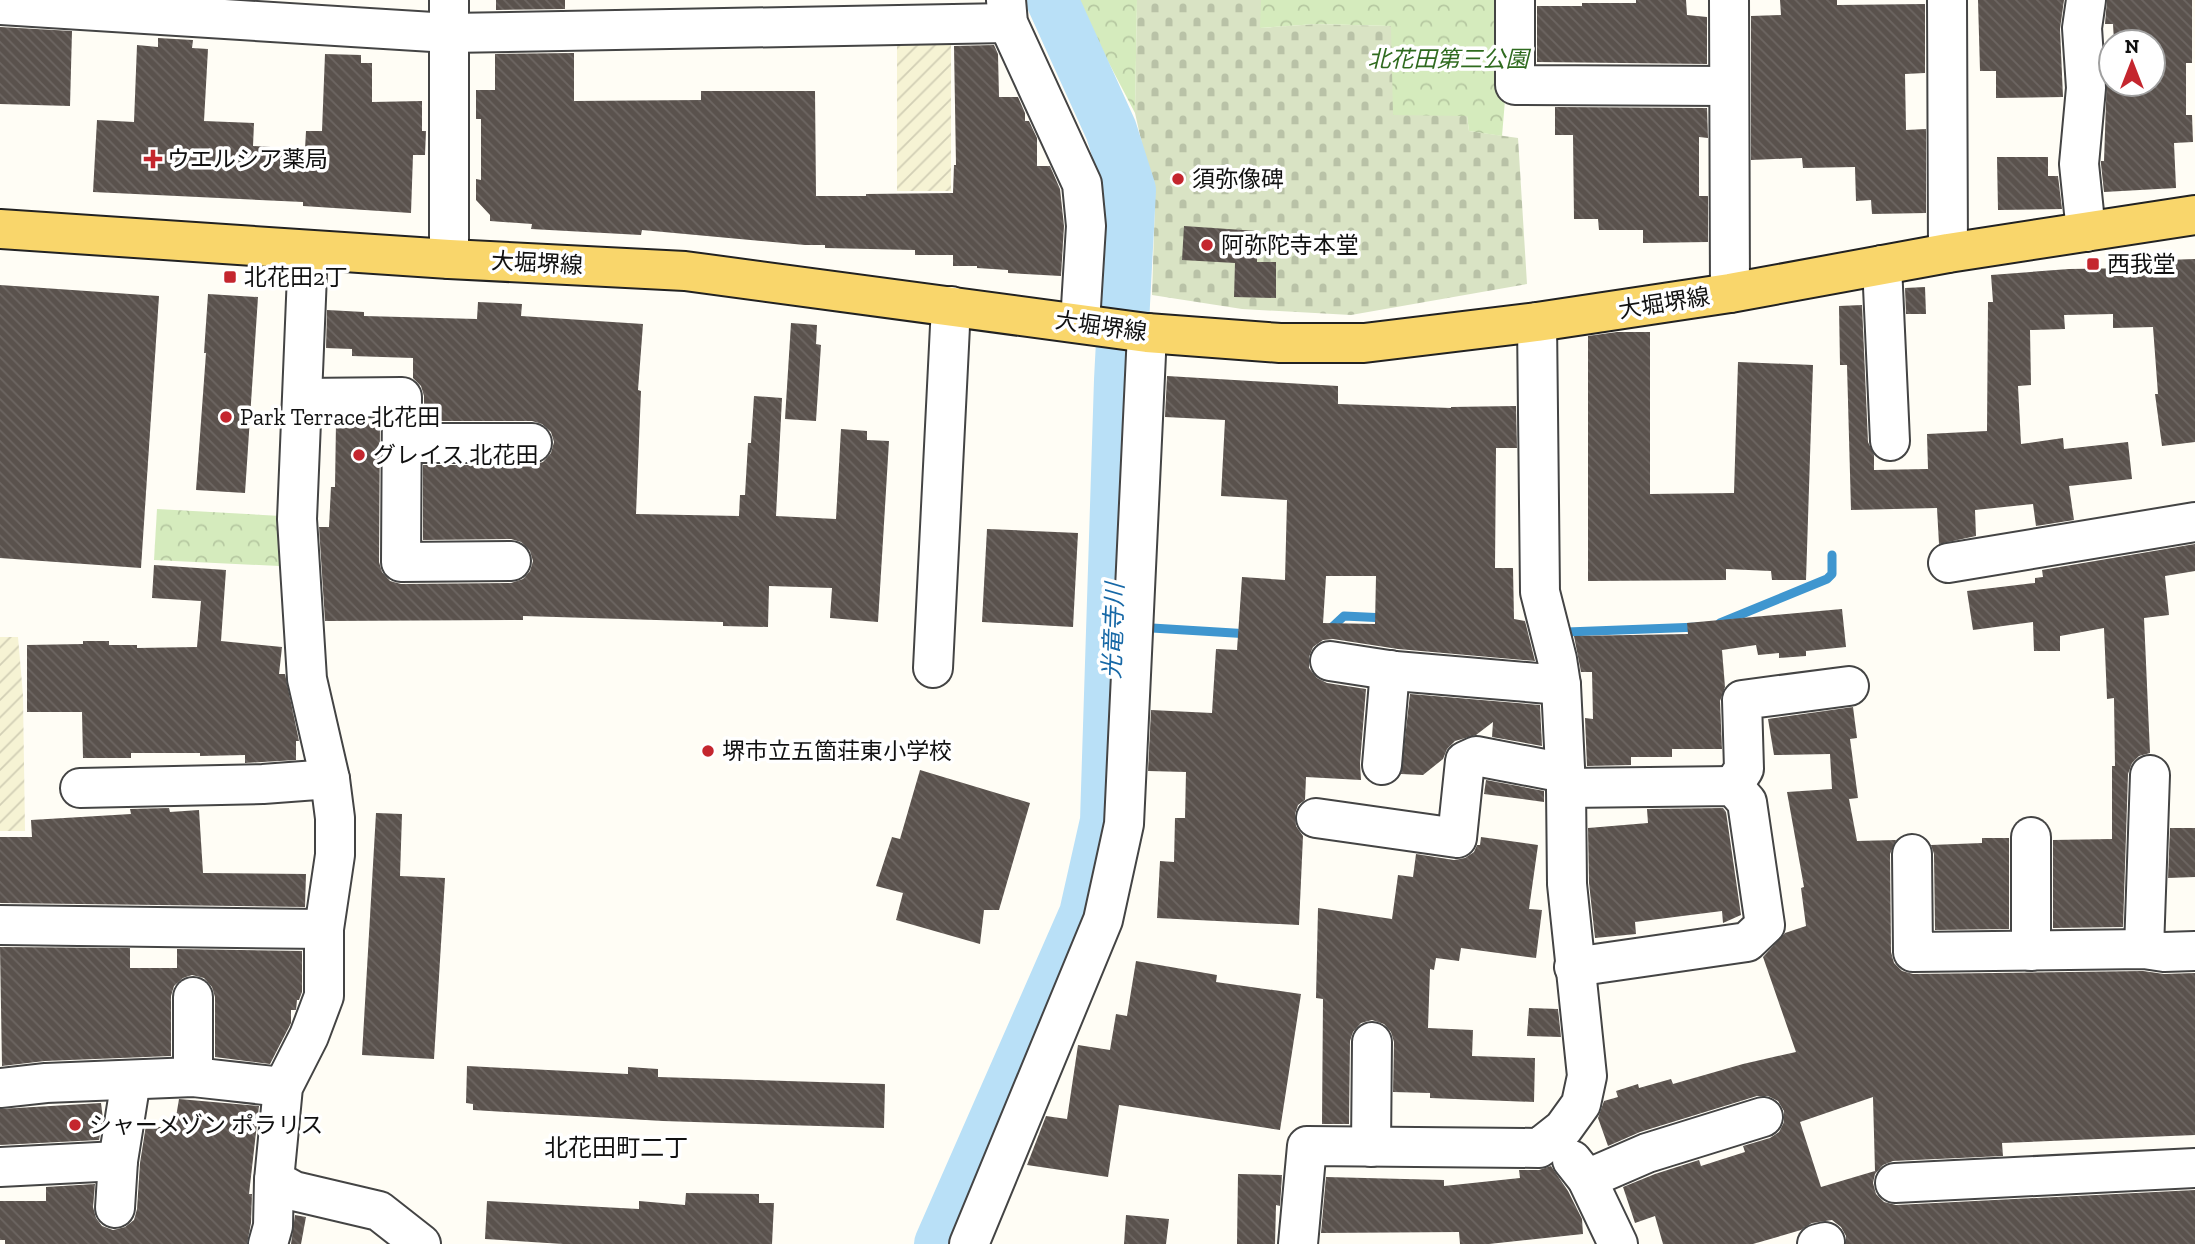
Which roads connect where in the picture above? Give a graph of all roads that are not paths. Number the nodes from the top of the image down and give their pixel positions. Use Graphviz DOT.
graph roads {
  1 [pos="1515,0"];
  2 [pos="1729,0"];
  3 [pos="1947,0"];
  4 [pos="2087,0"];
  5 [pos="0,5"];
  6 [pos="195,8"];
  7 [pos="1007,11"];
  8 [pos="449,17"];
  9 [pos="1729,86"];
  10 [pos="2195,215"];
  11 [pos="0,229"];
  12 [pos="2086,232"];
  13 [pos="308,250"];
  14 [pos="1948,253"];
  15 [pos="449,259"];
  16 [pos="1882,265"];
  17 [pos="1730,293"];
  18 [pos="951,306"];
  19 [pos="1537,322"];
  20 [pos="1118,328"];
  21 [pos="303,398"];
  22 [pos="1890,441"];
  23 [pos="402,443"];
  24 [pos="532,443"];
  25 [pos="2195,522"];
  26 [pos="511,561"];
  27 [pos="1948,563"];
  28 [pos="1330,661"];
  29 [pos="933,668"];
  30 [pos="1390,670"];
  31 [pos="1561,685"];
  32 [pos="1849,687"];
  33 [pos="1382,765"];
  34 [pos="2150,775"];
  35 [pos="330,779"];
  36 [pos="1565,781"];
  37 [pos="1733,786"];
  38 [pos="80,788"];
  39 [pos="1315,818"];
  40 [pos="2031,837"];
  41 [pos="1912,854"];
  42 [pos="0,925"];
  43 [pos="324,929"];
  44 [pos="2144,949"];
  45 [pos="2031,951"];
  46 [pos="2195,951"];
  47 [pos="1574,967"];
  48 [pos="193,997"];
  49 [pos="1372,1042"];
  50 [pos="193,1077"];
  51 [pos="131,1080"];
  52 [pos="283,1087"];
  53 [pos="0,1088"];
  54 [pos="1763,1117"];
  55 [pos="1553,1137"];
  56 [pos="1371,1147"];
  57 [pos="118,1161"];
  58 [pos="0,1167"];
  59 [pos="2195,1168"];
  60 [pos="1587,1179"];
  61 [pos="275,1180"];
  62 [pos="1895,1183"];
  63 [pos="115,1208"];
  64 [pos="1609,1242"];
  65 [pos="268,1244"];
  66 [pos="421,1244"];
  67 [pos="969,1244"];
  68 [pos="1298,1244"];
  1 -- 9 [label="street"];
  2 -- 9 [label="street"];
  3 -- 14 [label="street"];
  4 -- 12 [label="street"];
  5 -- 6 [label="street"];
  6 -- 8 [label="street"];
  7 -- 8 [label="street"];
  7 -- 20 [label="street"];
  8 -- 15 [label="street"];
  9 -- 17 [label="street"];
  10 -- 12 [label="main road, 大堀堺線"];
  11 -- 13 [label="main road, 大堀堺線"];
  12 -- 14 [label="main road, 大堀堺線"];
  13 -- 15 [label="main road, 大堀堺線"];
  13 -- 21 [label="street"];
  14 -- 16 [label="main road, 大堀堺線"];
  15 -- 18 [label="main road, 大堀堺線"];
  16 -- 17 [label="main road, 大堀堺線"];
  16 -- 22 [label="street"];
  17 -- 19 [label="main road, 大堀堺線"];
  18 -- 20 [label="main road, 大堀堺線"];
  18 -- 29 [label="street"];
  19 -- 20 [label="main road, 大堀堺線"];
  19 -- 31 [label="street"];
  20 -- 67 [label="street"];
  21 -- 23 [label="street"];
  21 -- 35 [label="street"];
  23 -- 24 [label="street"];
  23 -- 26 [label="street"];
  25 -- 27 [label="street"];
  28 -- 30 [label="street"];
  30 -- 31 [label="street"];
  30 -- 33 [label="street"];
  31 -- 36 [label="street"];
  32 -- 37 [label="street"];
  34 -- 44 [label="street"];
  35 -- 38 [label="street"];
  35 -- 43 [label="street"];
  36 -- 37 [label="street"];
  36 -- 39 [label="street"];
  36 -- 47 [label="street"];
  37 -- 47 [label="street"];
  40 -- 45 [label="street"];
  41 -- 45 [label="street"];
  42 -- 43 [label="street"];
  43 -- 52 [label="street"];
  44 -- 45 [label="street"];
  44 -- 46 [label="street"];
  47 -- 55 [label="street"];
  48 -- 50 [label="street"];
  49 -- 56 [label="street"];
  50 -- 51 [label="street"];
  50 -- 52 [label="street"];
  51 -- 53 [label="street"];
  51 -- 57 [label="street"];
  52 -- 61 [label="street"];
  54 -- 60 [label="street"];
  55 -- 56 [label="street"];
  55 -- 60 [label="street"];
  56 -- 68 [label="street"];
  57 -- 58 [label="street"];
  57 -- 63 [label="street"];
  59 -- 62 [label="street"];
  60 -- 64 [label="street"];
  61 -- 65 [label="street"];
  61 -- 66 [label="street"];
}
